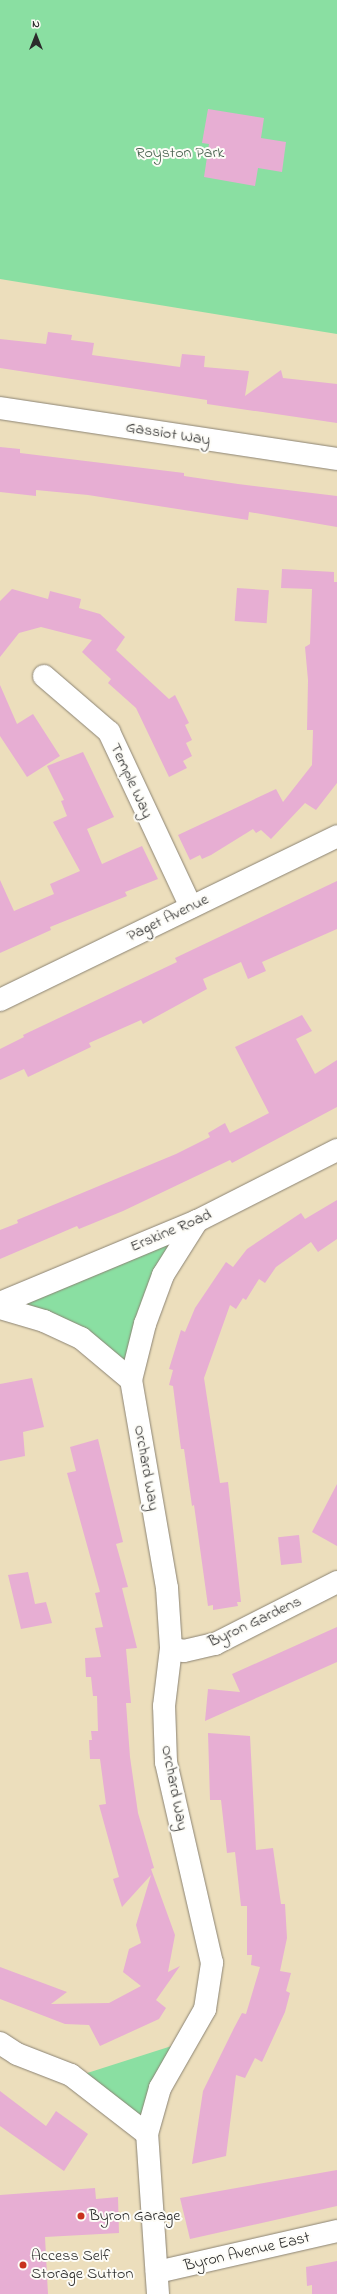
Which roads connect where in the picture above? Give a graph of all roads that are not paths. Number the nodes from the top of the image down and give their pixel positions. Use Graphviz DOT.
graph roads {
  1 [pos="0,408"];
  2 [pos="337,459"];
  3 [pos="44,676"];
  4 [pos="337,836"];
  5 [pos="191,907"];
  6 [pos="0,1000"];
  7 [pos="337,1150"];
  8 [pos="197,1221"];
  9 [pos="0,1303"];
  10 [pos="0,1308"];
  11 [pos="131,1380"];
  12 [pos="337,1582"];
  13 [pos="171,1648"];
  14 [pos="0,2043"];
  15 [pos="147,2134"];
  16 [pos="337,2231"];
  17 [pos="157,2272"];
  18 [pos="158,2294"];
  1 -- 2 [label="street, Gassiot Way"];
  3 -- 5 [label="street, Temple Way"];
  4 -- 5 [label="street, Paget Avenue"];
  5 -- 6 [label="street, Paget Avenue"];
  7 -- 8 [label="street, Erskine Road"];
  8 -- 9 [label="street, Erskine Road"];
  8 -- 11 [label="street, Orchard Way"];
  10 -- 11 [label="street"];
  11 -- 13 [label="street, Orchard Way"];
  12 -- 13 [label="street, Byron Gardens"];
  13 -- 15 [label="street, Orchard Way"];
  14 -- 15 [label="street"];
  15 -- 17 [label="street, Orchard Way"];
  16 -- 17 [label="street, Byron Avenue East"];
  17 -- 18 [label="street, Orchard Way"];
}
